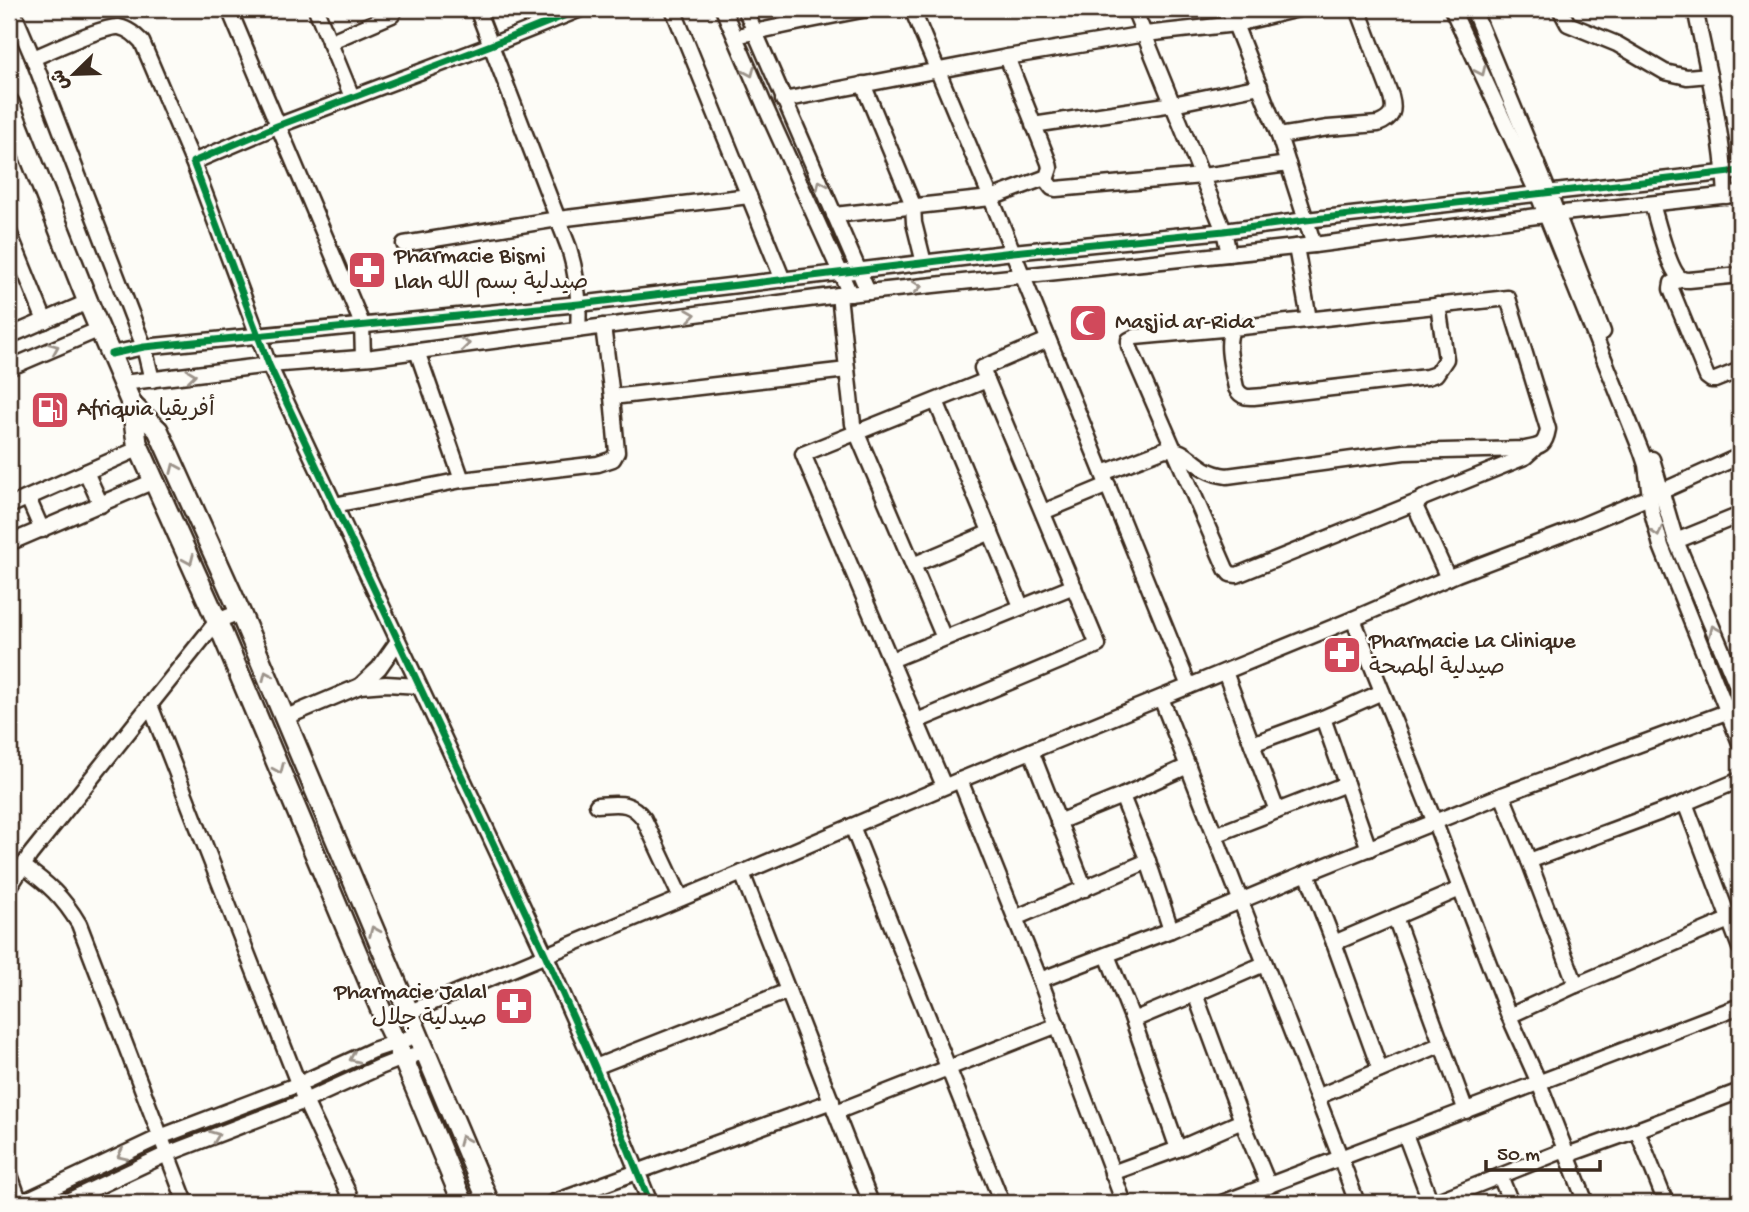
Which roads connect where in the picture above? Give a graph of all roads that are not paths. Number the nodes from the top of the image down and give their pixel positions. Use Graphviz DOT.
graph roads {
  1 [pos="12,9"];
  2 [pos="229,9"];
  3 [pos="316,9"];
  4 [pos="396,9"];
  5 [pos="477,9"];
  6 [pos="580,9"];
  7 [pos="673,9"];
  8 [pos="723,9"];
  9 [pos="745,9"];
  10 [pos="867,9"];
  11 [pos="912,9"];
  12 [pos="1134,9"];
  13 [pos="1229,9"];
  14 [pos="1298,9"];
  15 [pos="1358,9"];
  16 [pos="1452,9"];
  17 [pos="1473,9"];
  18 [pos="1560,9"];
  19 [pos="1695,9"];
  20 [pos="804,15"];
  21 [pos="1236,24"];
  22 [pos="754,33"];
  23 [pos="1145,34"];
  24 [pos="734,37"];
  25 [pos="329,42"];
  26 [pos="491,45"];
  27 [pos="1007,57"];
  28 [pos="33,58"];
  29 [pos="937,70"];
  30 [pos="1709,75"];
  31 [pos="863,84"];
  32 [pos="1260,86"];
  33 [pos="352,97"];
  34 [pos="783,100"];
  35 [pos="9,103"];
  36 [pos="1173,104"];
  37 [pos="1033,125"];
  38 [pos="277,126"];
  39 [pos="1279,136"];
  40 [pos="193,162"];
  41 [pos="1288,164"];
  42 [pos="1740,171"];
  43 [pos="1725,172"];
  44 [pos="1202,176"];
  45 [pos="1045,179"];
  46 [pos="1543,194"];
  47 [pos="749,195"];
  48 [pos="1733,195"];
  49 [pos="991,198"];
  50 [pos="1652,204"];
  51 [pos="913,205"];
  52 [pos="834,215"];
  53 [pos="1551,215"];
  54 [pos="558,219"];
  55 [pos="1306,220"];
  56 [pos="1224,231"];
  57 [pos="9,232"];
  58 [pos="404,244"];
  59 [pos="1314,245"];
  60 [pos="1296,247"];
  61 [pos="1013,252"];
  62 [pos="1229,254"];
  63 [pos="924,263"];
  64 [pos="859,270"];
  65 [pos="841,273"];
  66 [pos="1022,275"];
  67 [pos="1740,275"];
  68 [pos="1682,279"];
  69 [pos="783,280"];
  70 [pos="868,292"];
  71 [pos="844,295"];
  72 [pos="89,302"];
  73 [pos="579,304"];
  74 [pos="1438,305"];
  75 [pos="1309,319"];
  76 [pos="45,321"];
  77 [pos="362,324"];
  78 [pos="603,326"];
  79 [pos="1233,328"];
  80 [pos="100,329"];
  81 [pos="578,330"];
  82 [pos="257,335"];
  83 [pos="9,337"];
  84 [pos="1048,340"];
  85 [pos="144,347"];
  86 [pos="417,351"];
  87 [pos="111,354"];
  88 [pos="363,357"];
  89 [pos="269,365"];
  90 [pos="9,368"];
  91 [pos="847,370"];
  92 [pos="1740,370"];
  93 [pos="152,380"];
  94 [pos="987,380"];
  95 [pos="123,383"];
  96 [pos="612,397"];
  97 [pos="936,401"];
  98 [pos="132,405"];
  99 [pos="856,432"];
  100 [pos="1536,447"];
  101 [pos="140,448"];
  102 [pos="1173,449"];
  103 [pos="1740,456"];
  104 [pos="86,472"];
  105 [pos="1106,479"];
  106 [pos="461,480"];
  107 [pos="154,481"];
  108 [pos="1655,494"];
  109 [pos="28,498"];
  110 [pos="1417,502"];
  111 [pos="101,505"];
  112 [pos="334,505"];
  113 [pos="9,506"];
  114 [pos="1043,512"];
  115 [pos="1740,515"];
  116 [pos="42,530"];
  117 [pos="990,532"];
  118 [pos="1676,541"];
  119 [pos="9,543"];
  120 [pos="913,565"];
  121 [pos="1448,578"];
  122 [pos="1074,586"];
  123 [pos="1021,606"];
  124 [pos="240,612"];
  125 [pos="1353,619"];
  126 [pos="216,621"];
  127 [pos="944,638"];
  128 [pos="398,641"];
  129 [pos="891,660"];
  130 [pos="1224,672"];
  131 [pos="360,686"];
  132 [pos="419,686"];
  133 [pos="1189,686"];
  134 [pos="1382,692"];
  135 [pos="1740,693"];
  136 [pos="1161,698"];
  137 [pos="150,705"];
  138 [pos="1734,709"];
  139 [pos="284,718"];
  140 [pos="1323,718"];
  141 [pos="917,721"];
  142 [pos="1740,743"];
  143 [pos="1252,744"];
  144 [pos="1031,751"];
  145 [pos="1188,766"];
  146 [pos="960,780"];
  147 [pos="1740,780"];
  148 [pos="1346,784"];
  149 [pos="944,786"];
  150 [pos="1503,795"];
  151 [pos="1122,796"];
  152 [pos="1685,803"];
  153 [pos="597,806"];
  154 [pos="1277,811"];
  155 [pos="1058,822"];
  156 [pos="1435,823"];
  157 [pos="852,826"];
  158 [pos="1216,835"];
  159 [pos="1369,849"];
  160 [pos="1147,861"];
  161 [pos="1530,861"];
  162 [pos="23,866"];
  163 [pos="742,873"];
  164 [pos="1307,873"];
  165 [pos="9,888"];
  166 [pos="1085,889"];
  167 [pos="1460,889"];
  168 [pos="681,898"];
  169 [pos="1241,901"];
  170 [pos="1395,917"];
  171 [pos="1015,918"];
  172 [pos="1729,919"];
  173 [pos="1171,930"];
  174 [pos="1334,943"];
  175 [pos="1740,948"];
  176 [pos="545,954"];
  177 [pos="1107,955"];
  178 [pos="1264,964"];
  179 [pos="1041,980"];
  180 [pos="1576,985"];
  181 [pos="788,991"];
  182 [pos="1195,994"];
  183 [pos="1740,1006"];
  184 [pos="409,1012"];
  185 [pos="1509,1016"];
  186 [pos="1133,1020"];
  187 [pos="386,1022"];
  188 [pos="1058,1025"];
  189 [pos="422,1044"];
  190 [pos="1442,1044"];
  191 [pos="399,1050"];
  192 [pos="595,1067"];
  193 [pos="948,1067"];
  194 [pos="1380,1070"];
  195 [pos="1539,1083"];
  196 [pos="299,1084"];
  197 [pos="1740,1091"];
  198 [pos="1317,1097"];
  199 [pos="305,1101"];
  200 [pos="834,1107"];
  201 [pos="1466,1111"];
  202 [pos="1242,1121"];
  203 [pos="1637,1130"];
  204 [pos="1405,1134"];
  205 [pos="160,1137"];
  206 [pos="1178,1149"];
  207 [pos="1566,1152"];
  208 [pos="166,1154"];
  209 [pos="1341,1158"];
  210 [pos="638,1171"];
  211 [pos="9,1172"];
  212 [pos="1112,1173"];
  213 [pos="1500,1176"];
  214 [pos="1269,1185"];
  215 [pos="20,1203"];
  216 [pos="63,1203"];
  217 [pos="186,1203"];
  218 [pos="353,1203"];
  219 [pos="463,1203"];
  220 [pos="489,1203"];
  221 [pos="552,1203"];
  222 [pos="650,1203"];
  223 [pos="872,1203"];
  224 [pos="1002,1203"];
  225 [pos="1125,1203"];
  226 [pos="1222,1203"];
  227 [pos="1357,1203"];
  228 [pos="1431,1203"];
  229 [pos="1511,1203"];
  230 [pos="1586,1203"];
  231 [pos="1667,1203"];
  1 -- 28 [label="street"];
  2 -- 38 [label="street"];
  3 -- 25 [label="street"];
  4 -- 25 [label="street"];
  5 -- 26 [label="street"];
  6 -- 26 [label="street"];
  7 -- 47 [label="street"];
  8 -- 24 [label="street"];
  9 -- 22 [label="street"];
  10 -- 20 [label="street"];
  11 -- 29 [label="street"];
  12 -- 23 [label="street"];
  13 -- 21 [label="street"];
  14 -- 21 [label="street"];
  15 -- 39 [label="street"];
  16 -- 46 [label="street, one-way"];
  17 -- 46 [label="street"];
  18 -- 30 [label="street"];
  19 -- 30 [label="street"];
  20 -- 22 [label="street"];
  21 -- 23 [label="street"];
  21 -- 32 [label="street"];
  22 -- 24 [label="street"];
  22 -- 34 [label="street"];
  23 -- 27 [label="street"];
  23 -- 36 [label="street"];
  24 -- 65 [label="street, one-way"];
  25 -- 33 [label="street"];
  26 -- 33 [label="street"];
  26 -- 54 [label="street"];
  27 -- 29 [label="street"];
  27 -- 37 [label="street"];
  28 -- 40 [label="street"];
  28 -- 85 [label="street"];
  29 -- 31 [label="street"];
  29 -- 49 [label="street"];
  30 -- 43 [label="street"];
  31 -- 34 [label="street"];
  31 -- 51 [label="street"];
  32 -- 36 [label="street"];
  32 -- 39 [label="street"];
  33 -- 38 [label="street"];
  52 -- 34 [label="street, one-way"];
  35 -- 72 [label="main road"];
  36 -- 37 [label="street"];
  36 -- 44 [label="street"];
  37 -- 45 [label="street"];
  38 -- 40 [label="street"];
  38 -- 77 [label="street"];
  39 -- 41 [label="street"];
  40 -- 82 [label="street"];
  41 -- 44 [label="street"];
  41 -- 55 [label="street"];
  42 -- 43 [label="street"];
  43 -- 46 [label="street"];
  43 -- 48 [label="street"];
  44 -- 45 [label="street"];
  44 -- 56 [label="street"];
  45 -- 49 [label="street"];
  46 -- 53 [label="street"];
  46 -- 55 [label="street"];
  47 -- 54 [label="street"];
  47 -- 69 [label="street"];
  48 -- 50 [label="street"];
  49 -- 51 [label="street"];
  49 -- 61 [label="street"];
  50 -- 53 [label="street"];
  50 -- 68 [label="street"];
  51 -- 52 [label="street"];
  51 -- 63 [label="street"];
  52 -- 64 [label="street"];
  53 -- 59 [label="street"];
  53 -- 108 [label="street"];
  54 -- 58 [label="street"];
  54 -- 73 [label="street"];
  55 -- 56 [label="street"];
  55 -- 59 [label="street"];
  56 -- 61 [label="street"];
  56 -- 62 [label="street"];
  57 -- 76 [label="street"];
  59 -- 60 [label="street"];
  60 -- 62 [label="street"];
  60 -- 75 [label="street"];
  61 -- 63 [label="street"];
  61 -- 66 [label="street"];
  62 -- 66 [label="street"];
  63 -- 64 [label="street"];
  64 -- 65 [label="street"];
  64 -- 70 [label="street"];
  65 -- 69 [label="street"];
  65 -- 71 [label="street"];
  70 -- 66 [label="street, one-way"];
  66 -- 84 [label="street"];
  67 -- 68 [label="street"];
  68 -- 92 [label="street"];
  69 -- 73 [label="street"];
  70 -- 71 [label="street"];
  78 -- 71 [label="street, one-way"];
  71 -- 91 [label="street"];
  72 -- 76 [label="street"];
  72 -- 80 [label="main road"];
  73 -- 77 [label="street"];
  73 -- 81 [label="street"];
  74 -- 75 [label="street"];
  74 -- 79 [label="street"];
  74 -- 100 [label="street"];
  75 -- 79 [label="street"];
  76 -- 83 [label="street"];
  77 -- 82 [label="street"];
  77 -- 88 [label="street"];
  78 -- 81 [label="street"];
  78 -- 96 [label="street"];
  79 -- 102 [label="street"];
  80 -- 87 [label="main road"];
  90 -- 80 [label="street, one-way"];
  86 -- 81 [label="street, one-way"];
  82 -- 85 [label="street"];
  82 -- 89 [label="street"];
  84 -- 94 [label="street"];
  84 -- 105 [label="street"];
  85 -- 87 [label="street"];
  85 -- 93 [label="street"];
  86 -- 88 [label="street"];
  86 -- 106 [label="street"];
  87 -- 95 [label="main road"];
  88 -- 89 [label="street"];
  93 -- 89 [label="street, one-way"];
  89 -- 112 [label="street"];
  91 -- 96 [label="street"];
  91 -- 99 [label="street"];
  93 -- 95 [label="street"];
  94 -- 97 [label="street"];
  94 -- 114 [label="street"];
  95 -- 98 [label="main road"];
  96 -- 106 [label="street"];
  97 -- 99 [label="street"];
  97 -- 117 [label="street"];
  98 -- 101 [label="main road"];
  124 -- 98 [label="main road, one-way"];
  99 -- 120 [label="street"];
  99 -- 129 [label="street"];
  100 -- 102 [label="street"];
  100 -- 110 [label="street"];
  101 -- 104 [label="street"];
  101 -- 107 [label="main road"];
  102 -- 105 [label="street"];
  102 -- 110 [label="street"];
  103 -- 108 [label="street"];
  104 -- 109 [label="street"];
  104 -- 111 [label="street"];
  105 -- 114 [label="street"];
  105 -- 133 [label="street"];
  106 -- 112 [label="street"];
  107 -- 111 [label="street"];
  107 -- 126 [label="main road, one-way"];
  108 -- 118 [label="street"];
  108 -- 121 [label="street"];
  108 -- 138 [label="street, one-way"];
  109 -- 113 [label="street"];
  109 -- 116 [label="street"];
  110 -- 121 [label="street"];
  111 -- 116 [label="street"];
  112 -- 128 [label="street"];
  114 -- 122 [label="street"];
  115 -- 118 [label="street"];
  116 -- 119 [label="street"];
  117 -- 120 [label="street"];
  117 -- 123 [label="street"];
  135 -- 118 [label="street, one-way"];
  120 -- 127 [label="street"];
  121 -- 125 [label="street"];
  122 -- 123 [label="street"];
  122 -- 141 [label="street"];
  123 -- 127 [label="street"];
  124 -- 126 [label="street"];
  139 -- 124 [label="main road, one-way"];
  125 -- 130 [label="street"];
  125 -- 134 [label="street"];
  126 -- 137 [label="street"];
  126 -- 187 [label="main road, one-way"];
  127 -- 129 [label="street"];
  128 -- 131 [label="street"];
  128 -- 132 [label="street"];
  129 -- 141 [label="street"];
  130 -- 133 [label="street"];
  130 -- 143 [label="street"];
  131 -- 132 [label="street"];
  131 -- 139 [label="street"];
  132 -- 176 [label="street"];
  133 -- 136 [label="street"];
  134 -- 140 [label="street"];
  134 -- 156 [label="street"];
  136 -- 144 [label="street"];
  136 -- 145 [label="street"];
  137 -- 162 [label="street"];
  137 -- 196 [label="street"];
  138 -- 142 [label="street"];
  138 -- 150 [label="street"];
  184 -- 139 [label="main road, one-way"];
  140 -- 143 [label="street"];
  140 -- 148 [label="street"];
  141 -- 149 [label="street"];
  143 -- 154 [label="street"];
  144 -- 146 [label="street"];
  144 -- 155 [label="street"];
  145 -- 151 [label="street"];
  145 -- 158 [label="street"];
  146 -- 149 [label="street"];
  146 -- 171 [label="street"];
  147 -- 152 [label="street"];
  148 -- 154 [label="street"];
  148 -- 159 [label="street"];
  149 -- 157 [label="street"];
  150 -- 156 [label="street"];
  150 -- 161 [label="street"];
  151 -- 155 [label="street"];
  151 -- 160 [label="street"];
  152 -- 161 [label="street"];
  152 -- 172 [label="street"];
  153 -- 168 [label="street"];
  154 -- 158 [label="street"];
  155 -- 166 [label="street"];
  156 -- 159 [label="street"];
  156 -- 167 [label="street"];
  157 -- 163 [label="street"];
  157 -- 193 [label="street"];
  158 -- 169 [label="street"];
  159 -- 164 [label="street"];
  160 -- 166 [label="street"];
  160 -- 173 [label="street"];
  161 -- 180 [label="street"];
  162 -- 165 [label="street"];
  162 -- 205 [label="street"];
  163 -- 168 [label="street"];
  163 -- 181 [label="street"];
  164 -- 169 [label="street"];
  164 -- 174 [label="street"];
  166 -- 171 [label="street"];
  167 -- 170 [label="street"];
  167 -- 185 [label="street"];
  168 -- 176 [label="street"];
  169 -- 173 [label="street"];
  169 -- 178 [label="street"];
  170 -- 174 [label="street"];
  170 -- 190 [label="street"];
  171 -- 179 [label="street"];
  172 -- 175 [label="street"];
  172 -- 180 [label="street"];
  173 -- 177 [label="street"];
  174 -- 194 [label="street"];
  176 -- 184 [label="street"];
  176 -- 192 [label="street"];
  177 -- 179 [label="street"];
  177 -- 186 [label="street"];
  178 -- 182 [label="street"];
  178 -- 198 [label="street"];
  179 -- 188 [label="street"];
  180 -- 185 [label="street"];
  181 -- 192 [label="street"];
  181 -- 200 [label="street"];
  182 -- 186 [label="street"];
  182 -- 202 [label="street"];
  183 -- 195 [label="street"];
  184 -- 187 [label="street"];
  184 -- 189 [label="main road"];
  185 -- 195 [label="street"];
  186 -- 206 [label="street"];
  187 -- 191 [label="main road"];
  188 -- 193 [label="street"];
  188 -- 212 [label="street"];
  189 -- 191 [label="street"];
  220 -- 189 [label="main road, one-way"];
  190 -- 194 [label="street"];
  190 -- 201 [label="street"];
  191 -- 196 [label="street, one-way"];
  191 -- 199 [label="street"];
  191 -- 219 [label="main road"];
  192 -- 210 [label="street"];
  193 -- 200 [label="street"];
  193 -- 224 [label="street"];
  194 -- 198 [label="street"];
  195 -- 201 [label="street"];
  195 -- 207 [label="street"];
  196 -- 199 [label="street"];
  196 -- 205 [label="street"];
  197 -- 203 [label="street"];
  198 -- 209 [label="street"];
  208 -- 199 [label="street, one-way"];
  199 -- 218 [label="street"];
  200 -- 210 [label="street"];
  200 -- 223 [label="street"];
  201 -- 204 [label="street"];
  202 -- 206 [label="street"];
  202 -- 214 [label="street"];
  203 -- 207 [label="street"];
  203 -- 231 [label="street"];
  204 -- 209 [label="street"];
  204 -- 228 [label="street"];
  205 -- 208 [label="street"];
  205 -- 215 [label="street, one-way"];
  206 -- 212 [label="street"];
  207 -- 213 [label="street"];
  207 -- 230 [label="street"];
  208 -- 216 [label="street"];
  208 -- 217 [label="street"];
  209 -- 214 [label="street"];
  209 -- 227 [label="street"];
  210 -- 221 [label="street"];
  210 -- 222 [label="street"];
  211 -- 215 [label="street"];
  212 -- 225 [label="street"];
  213 -- 228 [label="street"];
  213 -- 229 [label="street"];
  214 -- 226 [label="street"];
}
